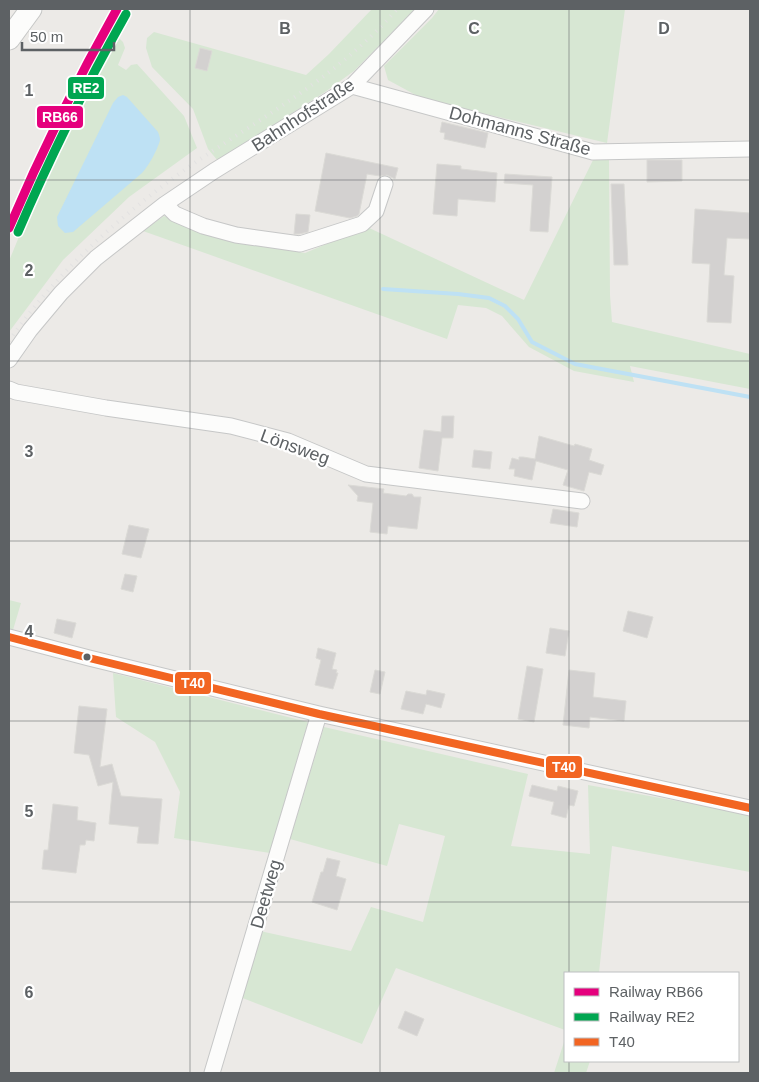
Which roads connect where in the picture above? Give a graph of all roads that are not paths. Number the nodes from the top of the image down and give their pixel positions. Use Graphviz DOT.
graph roads {
  1 [pos="31,9"];
  2 [pos="426,9"];
  3 [pos="9,39"];
  4 [pos="352,86"];
  5 [pos="750,149"];
  6 [pos="385,184"];
  7 [pos="165,204"];
  8 [pos="9,360"];
  9 [pos="9,389"];
  10 [pos="582,501"];
  11 [pos="9,637"];
  12 [pos="319,714"];
  13 [pos="750,808"];
  14 [pos="212,1073"];
  1 -- 3 [label="street"];
  2 -- 4 [label="street, Bahnhofstraße"];
  4 -- 5 [label="street, Dohmanns Straße"];
  4 -- 7 [label="street, Bahnhofstraße"];
  6 -- 7 [label="street"];
  7 -- 8 [label="street, Bahnhofstraße"];
  9 -- 10 [label="street, Lönsweg"];
  11 -- 12 [label="street"];
  12 -- 13 [label="street"];
  12 -- 14 [label="street, Deetweg"];
}
